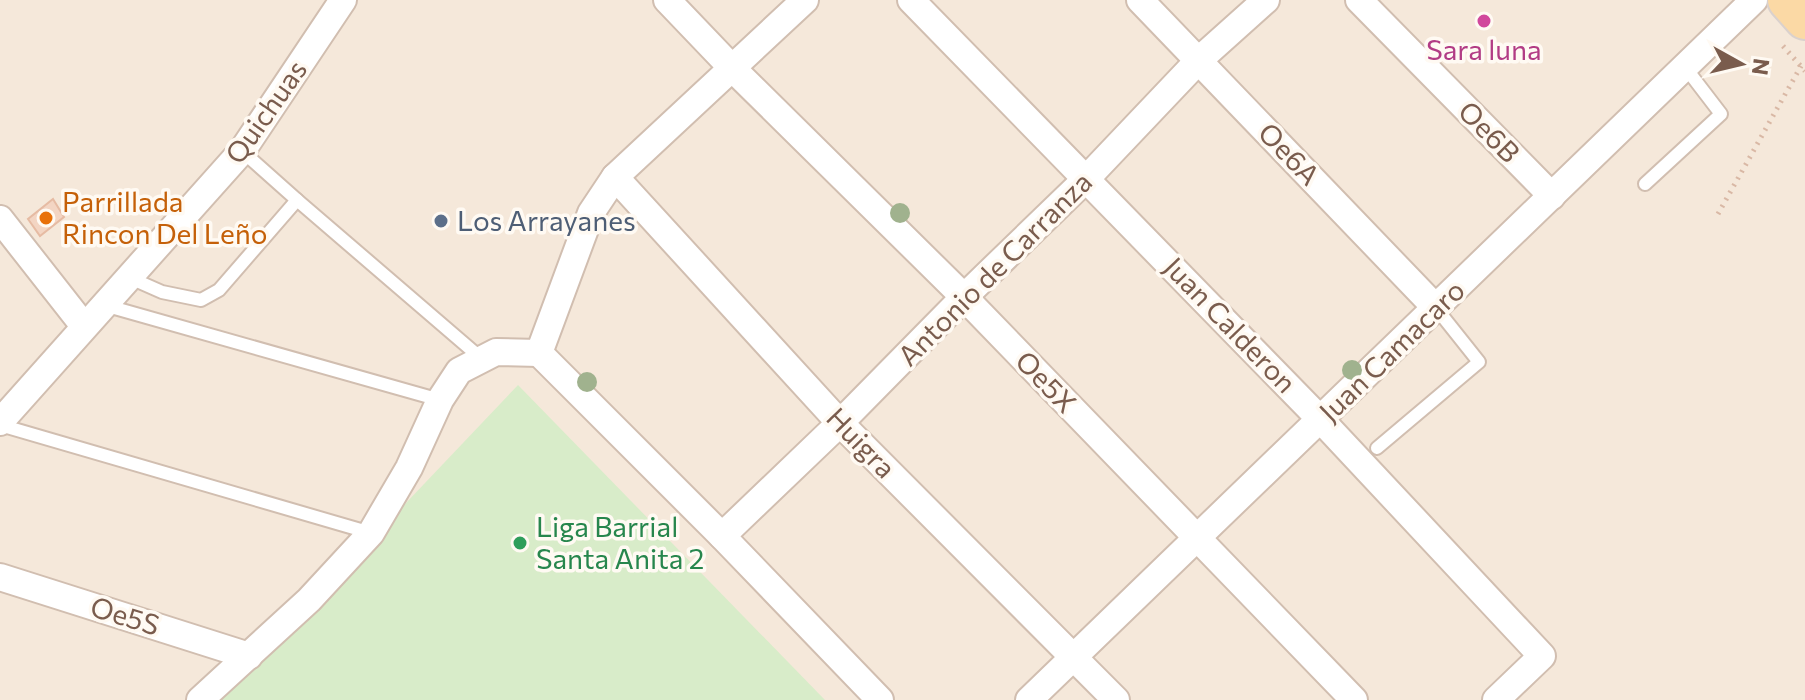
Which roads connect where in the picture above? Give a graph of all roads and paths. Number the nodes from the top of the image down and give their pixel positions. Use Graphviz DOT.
graph roads {
  1 [pos="343,0"];
  2 [pos="667,0"];
  3 [pos="805,0"];
  4 [pos="911,0"];
  5 [pos="1140,0"];
  6 [pos="1266,0"];
  7 [pos="1359,0"];
  8 [pos="1754,0"];
  9 [pos="1788,0"];
  10 [pos="1805,19"];
  11 [pos="1199,60"];
  12 [pos="1801,66"];
  13 [pos="1685,67"];
  14 [pos="733,69"];
  15 [pos="242,151"];
  16 [pos="615,177"];
  17 [pos="1087,178"];
  18 [pos="1645,184"];
  19 [pos="1552,196"];
  20 [pos="297,200"];
  21 [pos="1718,214"];
  22 [pos="0,219"];
  23 [pos="128,277"];
  24 [pos="964,297"];
  25 [pos="103,305"];
  26 [pos="1436,308"];
  27 [pos="84,326"];
  28 [pos="539,353"];
  29 [pos="482,359"];
  30 [pos="440,400"];
  31 [pos="1321,420"];
  32 [pos="840,423"];
  33 [pos="0,424"];
  34 [pos="1377,448"];
  35 [pos="371,533"];
  36 [pos="722,536"];
  37 [pos="1197,540"];
  38 [pos="0,577"];
  39 [pos="249,656"];
  40 [pos="1074,656"];
  41 [pos="200,700"];
  42 [pos="880,700"];
  43 [pos="1029,700"];
  44 [pos="1116,700"];
  45 [pos="1354,700"];
  46 [pos="1496,700"];
  1 -- 15 [label="street, Quichuas"];
  2 -- 14 [label="street, Oe5X"];
  3 -- 14 [label="street"];
  4 -- 17 [label="street, Juan Calderon"];
  5 -- 11 [label="street, Oe6A"];
  6 -- 11 [label="street, Antonio de Carranza"];
  7 -- 19 [label="street, Oe6B"];
  8 -- 13 [label="street, Juan Camacaro"];
  9 -- 10 [label="main road"];
  11 -- 17 [label="street, Antonio de Carranza"];
  11 -- 26 [label="street, Oe6A"];
  12 -- 21 [label="path"];
  13 -- 18 [label="lane"];
  13 -- 19 [label="street, Juan Camacaro"];
  14 -- 16 [label="street"];
  14 -- 24 [label="street, Oe5X"];
  15 -- 20 [label="lane"];
  15 -- 23 [label="street, Quichuas"];
  16 -- 28 [label="street"];
  16 -- 32 [label="street, Huigra"];
  17 -- 24 [label="street, Antonio de Carranza"];
  17 -- 31 [label="street, Juan Calderon"];
  19 -- 26 [label="street, Juan Camacaro"];
  20 -- 23 [label="lane"];
  20 -- 29 [label="lane"];
  22 -- 27 [label="street"];
  23 -- 25 [label="street, Quichuas"];
  24 -- 32 [label="street, Antonio de Carranza"];
  24 -- 37 [label="street, Oe5X"];
  25 -- 27 [label="street, Quichuas"];
  25 -- 30 [label="lane"];
  26 -- 31 [label="street, Juan Camacaro"];
  26 -- 34 [label="lane"];
  27 -- 33 [label="street, Quichuas"];
  28 -- 29 [label="street"];
  28 -- 36 [label="street"];
  29 -- 30 [label="street"];
  30 -- 35 [label="street"];
  31 -- 37 [label="street, Juan Camacaro"];
  31 -- 46 [label="street, Juan Calderon"];
  32 -- 36 [label="street, Antonio de Carranza"];
  32 -- 40 [label="street, Huigra"];
  33 -- 35 [label="lane"];
  35 -- 39 [label="street"];
  36 -- 42 [label="street"];
  37 -- 40 [label="street, Juan Camacaro"];
  37 -- 45 [label="street, Oe5X"];
  38 -- 39 [label="street, Oe5S"];
  39 -- 41 [label="street"];
  40 -- 43 [label="street, Juan Camacaro"];
  40 -- 44 [label="street, Huigra"];
}
